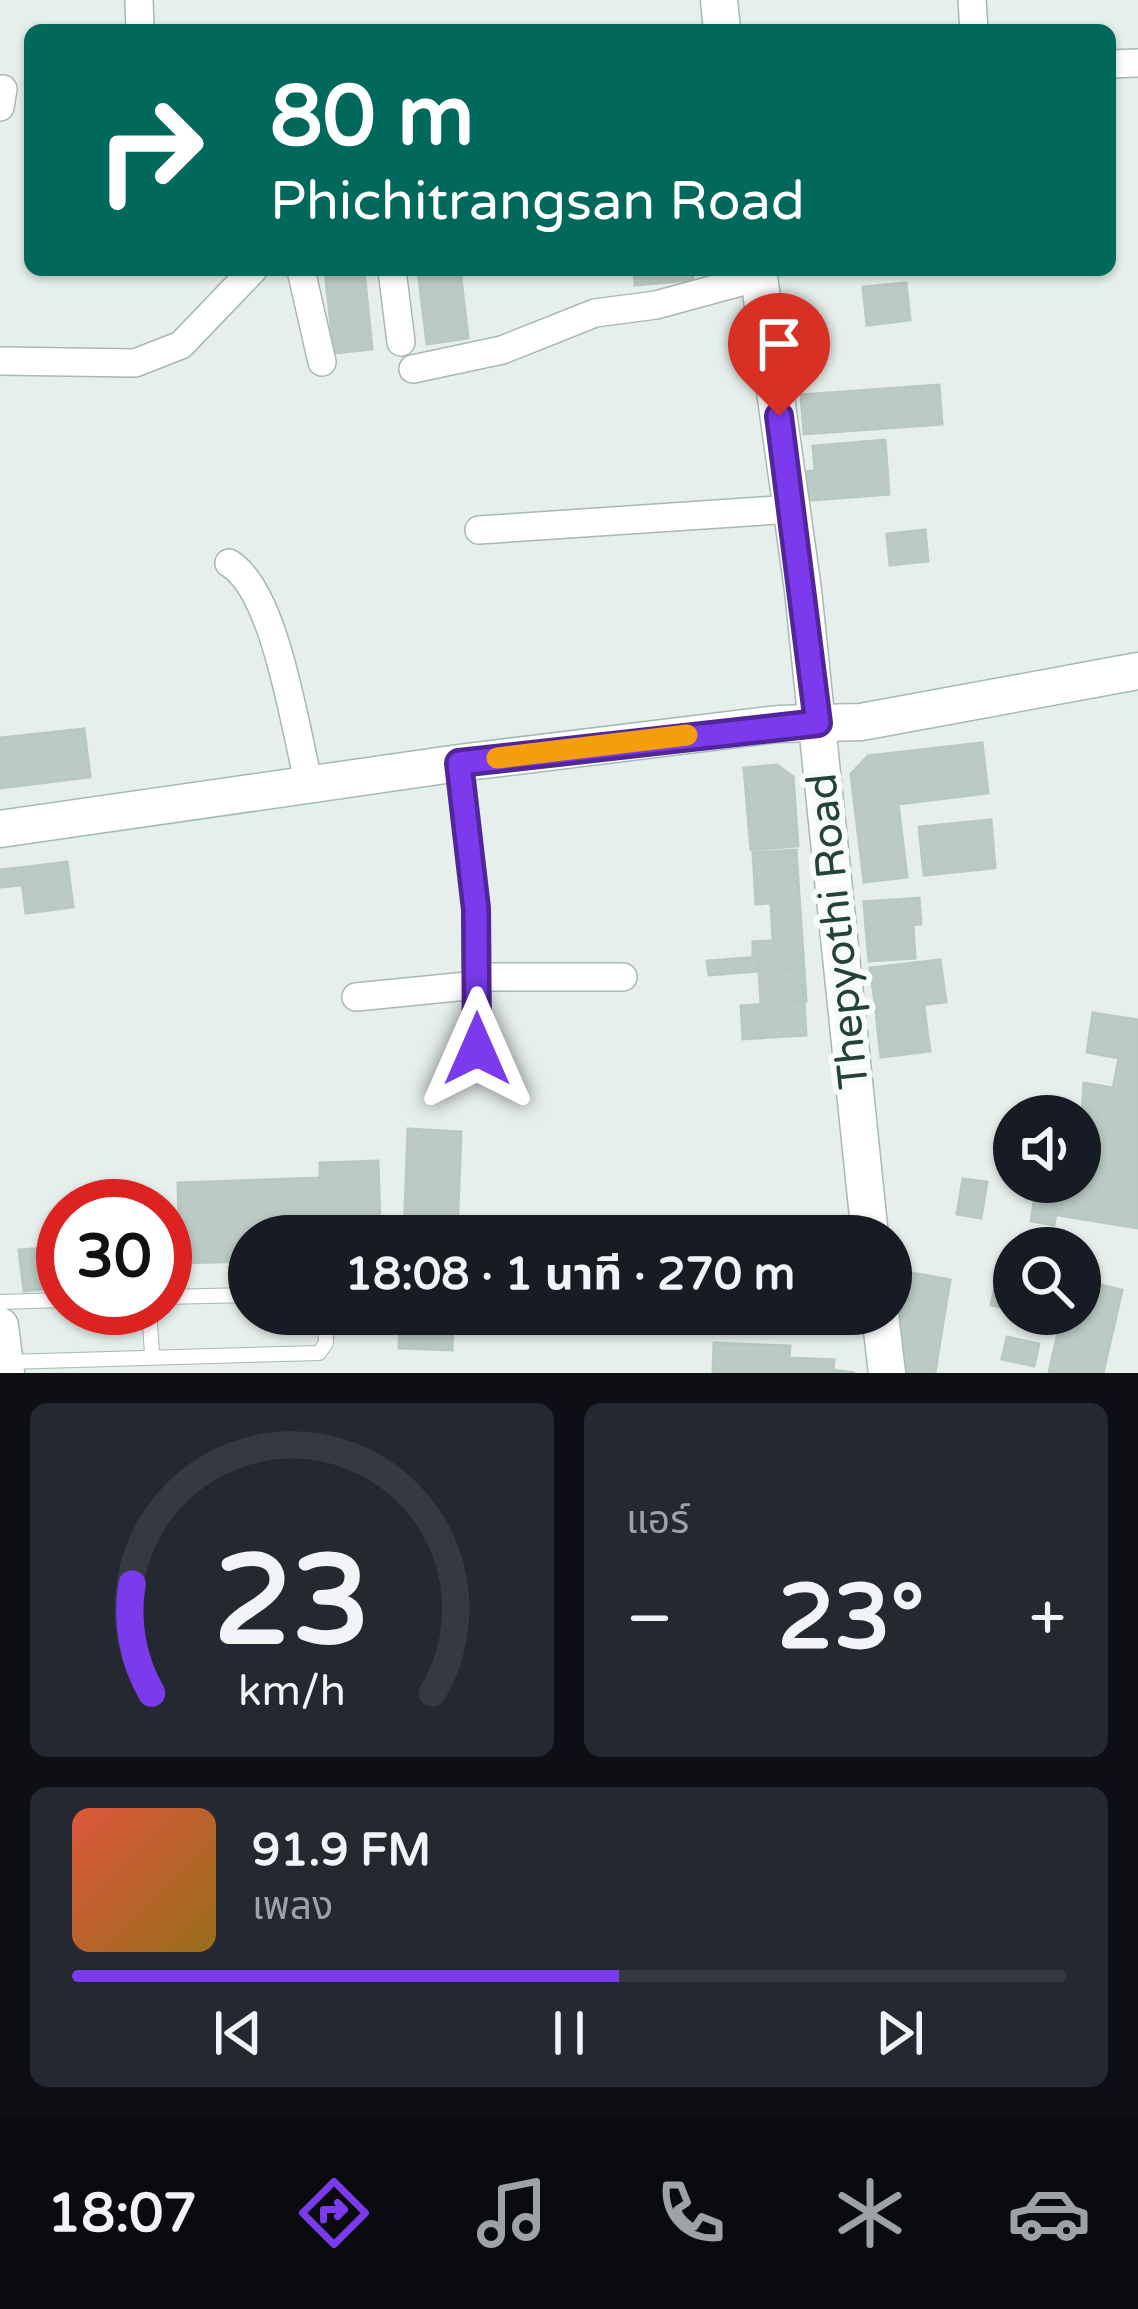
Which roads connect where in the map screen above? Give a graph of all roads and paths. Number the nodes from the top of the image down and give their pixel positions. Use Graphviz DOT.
graph roads {
  1 [pos="247,276"];
  2 [pos="303,276"];
  3 [pos="393,276"];
  4 [pos="748,276"];
  5 [pos="758,276"];
  6 [pos="401,342"];
  7 [pos="0,361"];
  8 [pos="322,362"];
  9 [pos="413,369"];
  10 [pos="792,509"];
  11 [pos="479,530"];
  12 [pos="229,563"];
  13 [pos="1138,671"];
  14 [pos="818,723"];
  15 [pos="459,763"];
  16 [pos="309,784"];
  17 [pos="0,829"];
  18 [pos="623,977"];
  19 [pos="477,981"];
  20 [pos="356,998"];
  21 [pos="477,1049"];
  22 [pos="868,1215"];
  23 [pos="192,1296"];
  24 [pos="228,1296"];
  25 [pos="36,1301"];
  26 [pos="0,1302"];
  27 [pos="151,1335"];
  28 [pos="326,1335"];
  29 [pos="882,1335"];
  30 [pos="3,1354"];
  31 [pos="152,1354"];
  32 [pos="887,1373"];
  1 -- 7 [label="street"];
  2 -- 8 [label="street"];
  3 -- 6 [label="street"];
  4 -- 9 [label="street"];
  5 -- 10 [label="street, Thepyothi Road"];
  10 -- 11 [label="street"];
  10 -- 14 [label="street, Thepyothi Road"];
  12 -- 16 [label="street"];
  13 -- 14 [label="street"];
  14 -- 15 [label="street"];
  14 -- 22 [label="street, Thepyothi Road"];
  15 -- 16 [label="street"];
  15 -- 19 [label="street"];
  16 -- 17 [label="street"];
  18 -- 19 [label="street"];
  19 -- 20 [label="street"];
  19 -- 21 [label="street"];
  23 -- 24 [label="lane"];
  25 -- 26 [label="lane"];
  27 -- 31 [label="lane"];
  28 -- 31 [label="lane"];
  29 -- 32 [label="street"];
  30 -- 31 [label="lane"];
}
